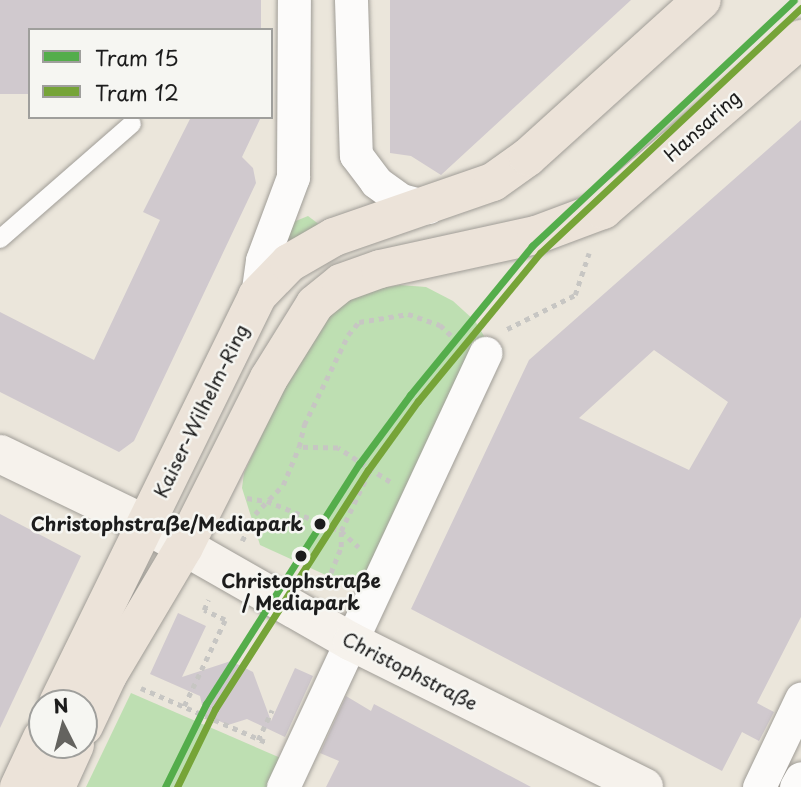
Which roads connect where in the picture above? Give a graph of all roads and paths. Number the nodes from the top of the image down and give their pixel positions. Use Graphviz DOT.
graph roads {
  1 [pos="294,0"];
  2 [pos="351,0"];
  3 [pos="702,0"];
  4 [pos="801,38"];
  5 [pos="132,124"];
  6 [pos="428,207"];
  7 [pos="0,239"];
  8 [pos="575,295"];
  9 [pos="257,296"];
  10 [pos="487,352"];
  11 [pos="299,447"];
  12 [pos="0,454"];
  13 [pos="369,472"];
  14 [pos="213,486"];
  15 [pos="419,495"];
  16 [pos="267,501"];
  17 [pos="145,524"];
  18 [pos="341,531"];
  19 [pos="244,538"];
  20 [pos="184,547"];
  21 [pos="387,563"];
  22 [pos="222,569"];
  23 [pos="369,602"];
  24 [pos="352,642"];
  25 [pos="108,675"];
  26 [pos="65,689"];
  27 [pos="98,696"];
  28 [pos="801,699"];
  29 [pos="184,706"];
  30 [pos="272,710"];
  31 [pos="211,718"];
  32 [pos="258,740"];
  33 [pos="298,754"];
  34 [pos="32,759"];
  35 [pos="69,759"];
  36 [pos="801,778"];
  37 [pos="19,787"];
  38 [pos="56,787"];
  39 [pos="176,787"];
  40 [pos="282,787"];
  41 [pos="644,787"];
  42 [pos="759,787"];
  43 [pos="796,787"];
  1 -- 9 [label="street"];
  2 -- 6 [label="street"];
  3 -- 6 [label="main road"];
  4 -- 14 [label="main road, Hansaring"];
  5 -- 7 [label="lane"];
  6 -- 9 [label="main road, Kaiser-Wilhelm-Ring"];
  8 -- 10 [label="path"];
  9 -- 17 [label="main road, Kaiser-Wilhelm-Ring"];
  10 -- 11 [label="path"];
  10 -- 15 [label="street"];
  11 -- 13 [label="path"];
  11 -- 16 [label="path"];
  12 -- 17 [label="street, Christophstraße"];
  13 -- 15 [label="path"];
  13 -- 18 [label="path"];
  14 -- 16 [label="path"];
  14 -- 20 [label="main road"];
  15 -- 21 [label="street"];
  16 -- 18 [label="path"];
  16 -- 19 [label="path"];
  17 -- 20 [label="street, Christophstraße"];
  17 -- 26 [label="main road, Kaiser-Wilhelm-Ring"];
  18 -- 21 [label="path"];
  18 -- 23 [label="path"];
  20 -- 22 [label="street, Christophstraße"];
  20 -- 25 [label="main road"];
  21 -- 23 [label="street"];
  22 -- 24 [label="street, Christophstraße"];
  22 -- 29 [label="path"];
  23 -- 24 [label="street"];
  24 -- 33 [label="street"];
  24 -- 41 [label="street, Christophstraße"];
  25 -- 27 [label="main road"];
  25 -- 29 [label="path"];
  28 -- 42 [label="street"];
  29 -- 31 [label="path"];
  30 -- 32 [label="path"];
  31 -- 32 [label="path"];
  31 -- 39 [label="path"];
  32 -- 33 [label="path"];
  33 -- 40 [label="street"];
  34 -- 37 [label="main road"];
  35 -- 38 [label="main road"];
  36 -- 43 [label="street"];
}
